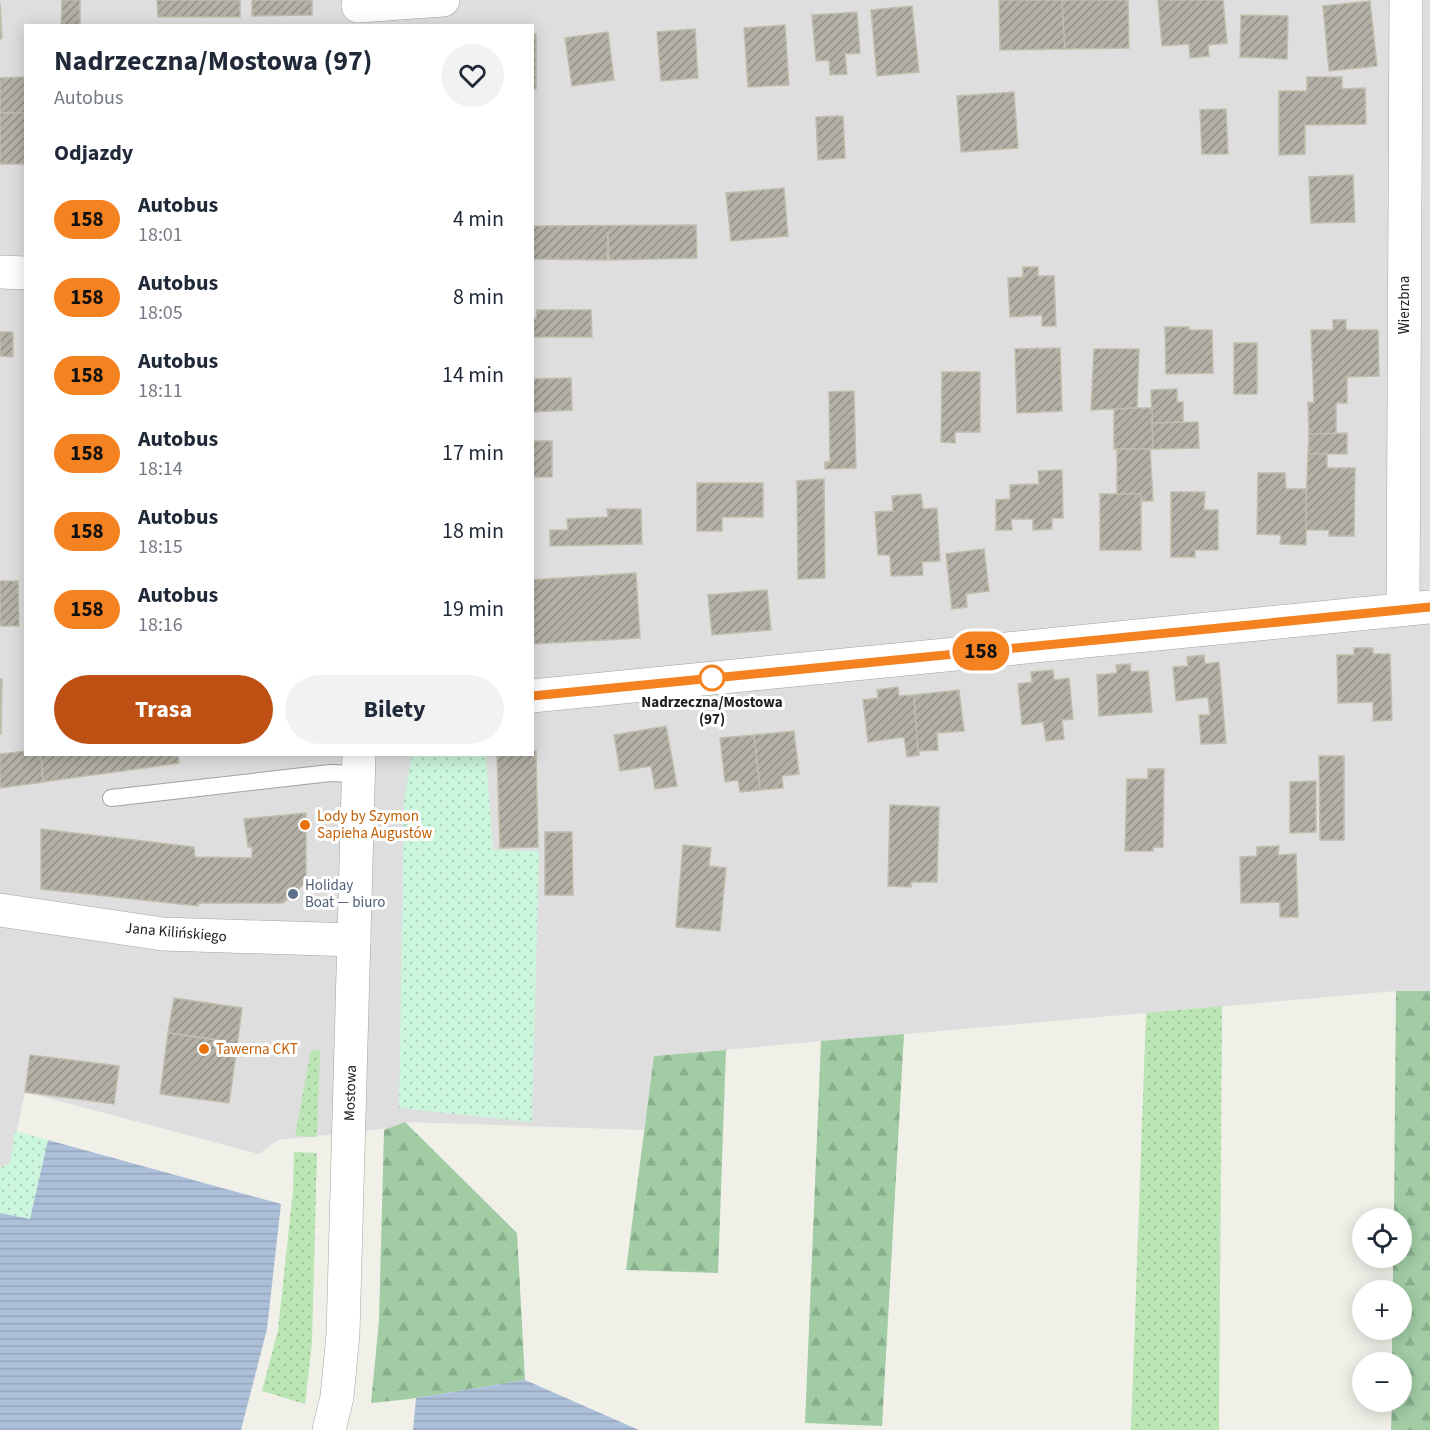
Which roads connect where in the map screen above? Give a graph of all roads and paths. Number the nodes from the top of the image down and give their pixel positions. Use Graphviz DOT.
graph roads {
  1 [pos="443,0"];
  2 [pos="1406,0"];
  3 [pos="358,11"];
  4 [pos="0,272"];
  5 [pos="24,273"];
  6 [pos="1416,608"];
  7 [pos="534,696"];
  8 [pos="358,764"];
  9 [pos="111,798"];
  10 [pos="0,910"];
  11 [pos="354,940"];
  12 [pos="329,1430"];
  1 -- 3 [label="street"];
  2 -- 6 [label="street, Wierzbna"];
  4 -- 5 [label="street"];
  6 -- 7 [label="street"];
  8 -- 9 [label="lane"];
  8 -- 11 [label="street, Mostowa"];
  10 -- 11 [label="street, Jana Kilińskiego"];
  11 -- 12 [label="street, Mostowa"];
}
